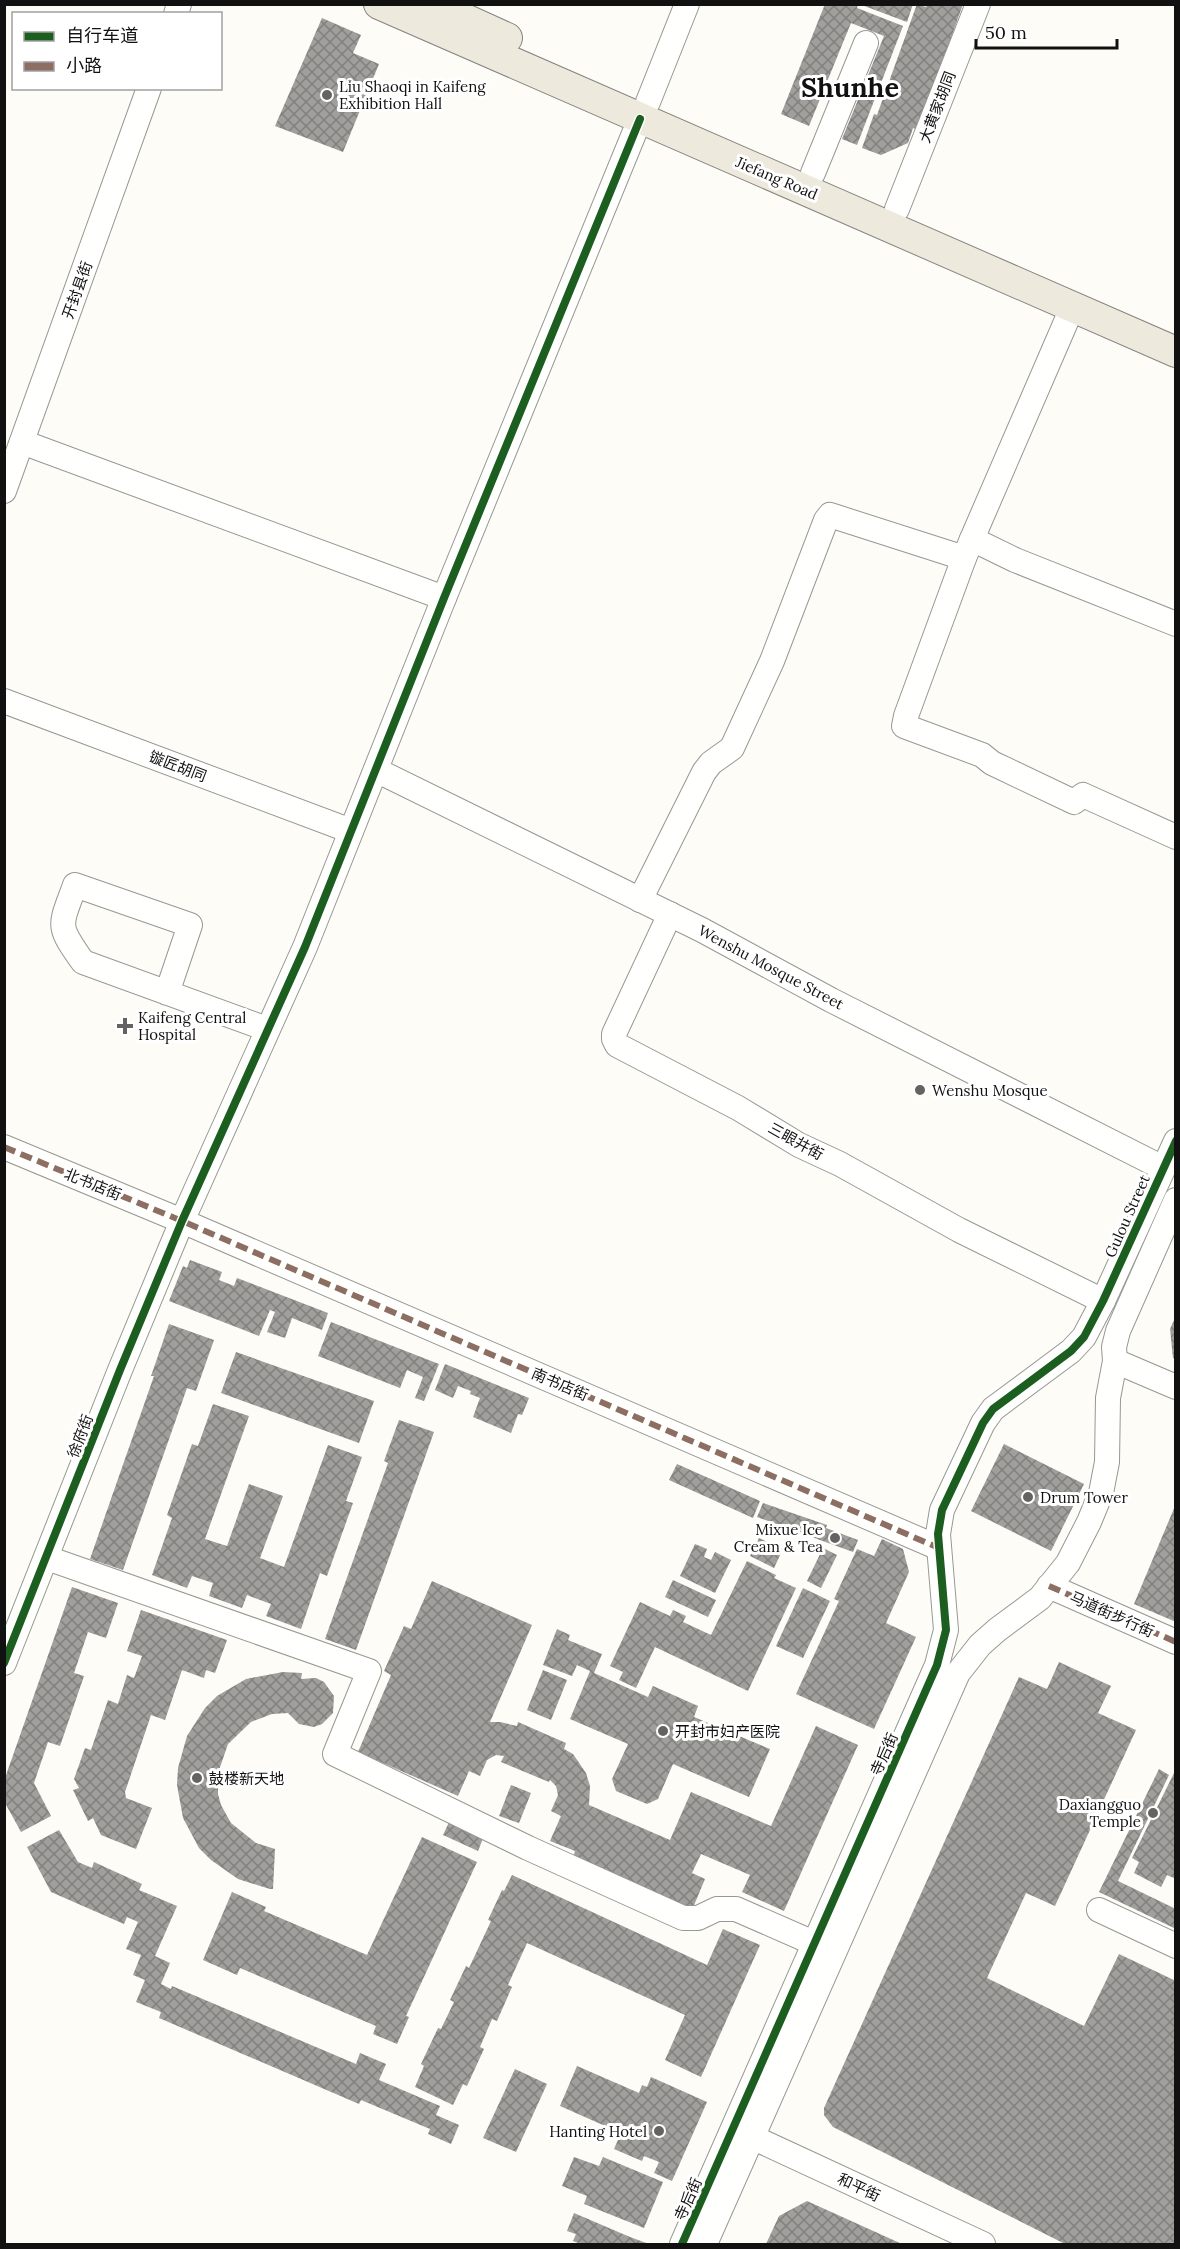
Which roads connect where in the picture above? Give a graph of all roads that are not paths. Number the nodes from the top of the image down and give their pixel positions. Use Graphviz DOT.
graph roads {
  1 [pos="379,4"];
  2 [pos="432,4"];
  3 [pos="687,4"];
  4 [pos="978,4"];
  5 [pos="866,43"];
  6 [pos="148,90"];
  7 [pos="644,110"];
  8 [pos="813,173"];
  9 [pos="897,209"];
  10 [pos="1072,308"];
  11 [pos="1176,329"];
  12 [pos="1176,352"];
  13 [pos="22,442"];
  14 [pos="4,491"];
  15 [pos="968,548"];
  16 [pos="444,598"];
  17 [pos="1176,624"];
  18 [pos="4,701"];
  19 [pos="376,770"];
  20 [pos="351,831"];
  21 [pos="1176,837"];
  22 [pos="640,900"];
  23 [pos="670,914"];
  24 [pos="167,993"];
  25 [pos="267,1029"];
  26 [pos="1176,1141"];
  27 [pos="4,1147"];
  28 [pos="1163,1168"];
  29 [pos="1176,1200"];
  30 [pos="182,1221"];
  31 [pos="1103,1301"];
  32 [pos="1115,1361"];
  33 [pos="1176,1387"];
  34 [pos="939,1548"];
  35 [pos="47,1558"];
  36 [pos="1049,1586"];
  37 [pos="1176,1642"];
  38 [pos="4,1662"];
  39 [pos="1099,1910"];
  40 [pos="816,1944"];
  41 [pos="1176,1946"];
  42 [pos="744,2133"];
  43 [pos="682,2244"];
  44 [pos="705,2244"];
  45 [pos="983,2244"];
  1 -- 7 [label="main road, Jiefang Road"];
  2 -- 7 [label="main road, Jiefang Road"];
  3 -- 7 [label="street, 徐府街"];
  4 -- 9 [label="street, 大黄家胡同"];
  5 -- 8 [label="street"];
  6 -- 13 [label="street, 开封县街"];
  7 -- 8 [label="main road, Jiefang Road"];
  7 -- 10 [label="main road, Jiefang Road"];
  7 -- 16 [label="street, 徐府街"];
  8 -- 9 [label="main road, Jiefang Road"];
  9 -- 11 [label="main road, Jiefang Road"];
  10 -- 12 [label="main road, Jiefang Road"];
  10 -- 15 [label="street"];
  13 -- 14 [label="street, 开封县街"];
  13 -- 16 [label="street"];
  15 -- 17 [label="street"];
  15 -- 21 [label="street"];
  15 -- 22 [label="street"];
  16 -- 19 [label="street, 徐府街"];
  18 -- 20 [label="street, 镟匠胡同"];
  19 -- 20 [label="street, 徐府街"];
  19 -- 22 [label="street, Wenshu Mosque Street"];
  20 -- 25 [label="street, 徐府街"];
  22 -- 23 [label="street, Wenshu Mosque Street"];
  23 -- 28 [label="street, Wenshu Mosque Street"];
  23 -- 31 [label="street, 三眼井街"];
  24 -- 24 [label="street"];
  24 -- 25 [label="street"];
  25 -- 30 [label="street, 徐府街"];
  26 -- 28 [label="street, Gulou Street"];
  27 -- 30 [label="street, 北书店街"];
  28 -- 31 [label="street, Gulou Street"];
  29 -- 32 [label="street"];
  30 -- 34 [label="street, 南书店街"];
  30 -- 35 [label="street, 徐府街"];
  31 -- 34 [label="street, 寺后街"];
  32 -- 33 [label="street"];
  32 -- 36 [label="street, 寺后街"];
  34 -- 40 [label="street, 寺后街"];
  35 -- 38 [label="street, 徐府街"];
  35 -- 40 [label="street"];
  36 -- 37 [label="street, 马道街步行街"];
  36 -- 42 [label="street, 寺后街"];
  39 -- 41 [label="street"];
  40 -- 42 [label="street, 寺后街"];
  42 -- 43 [label="street, 寺后街"];
  42 -- 44 [label="street, 寺后街"];
  42 -- 45 [label="street, 和平街"];
}
